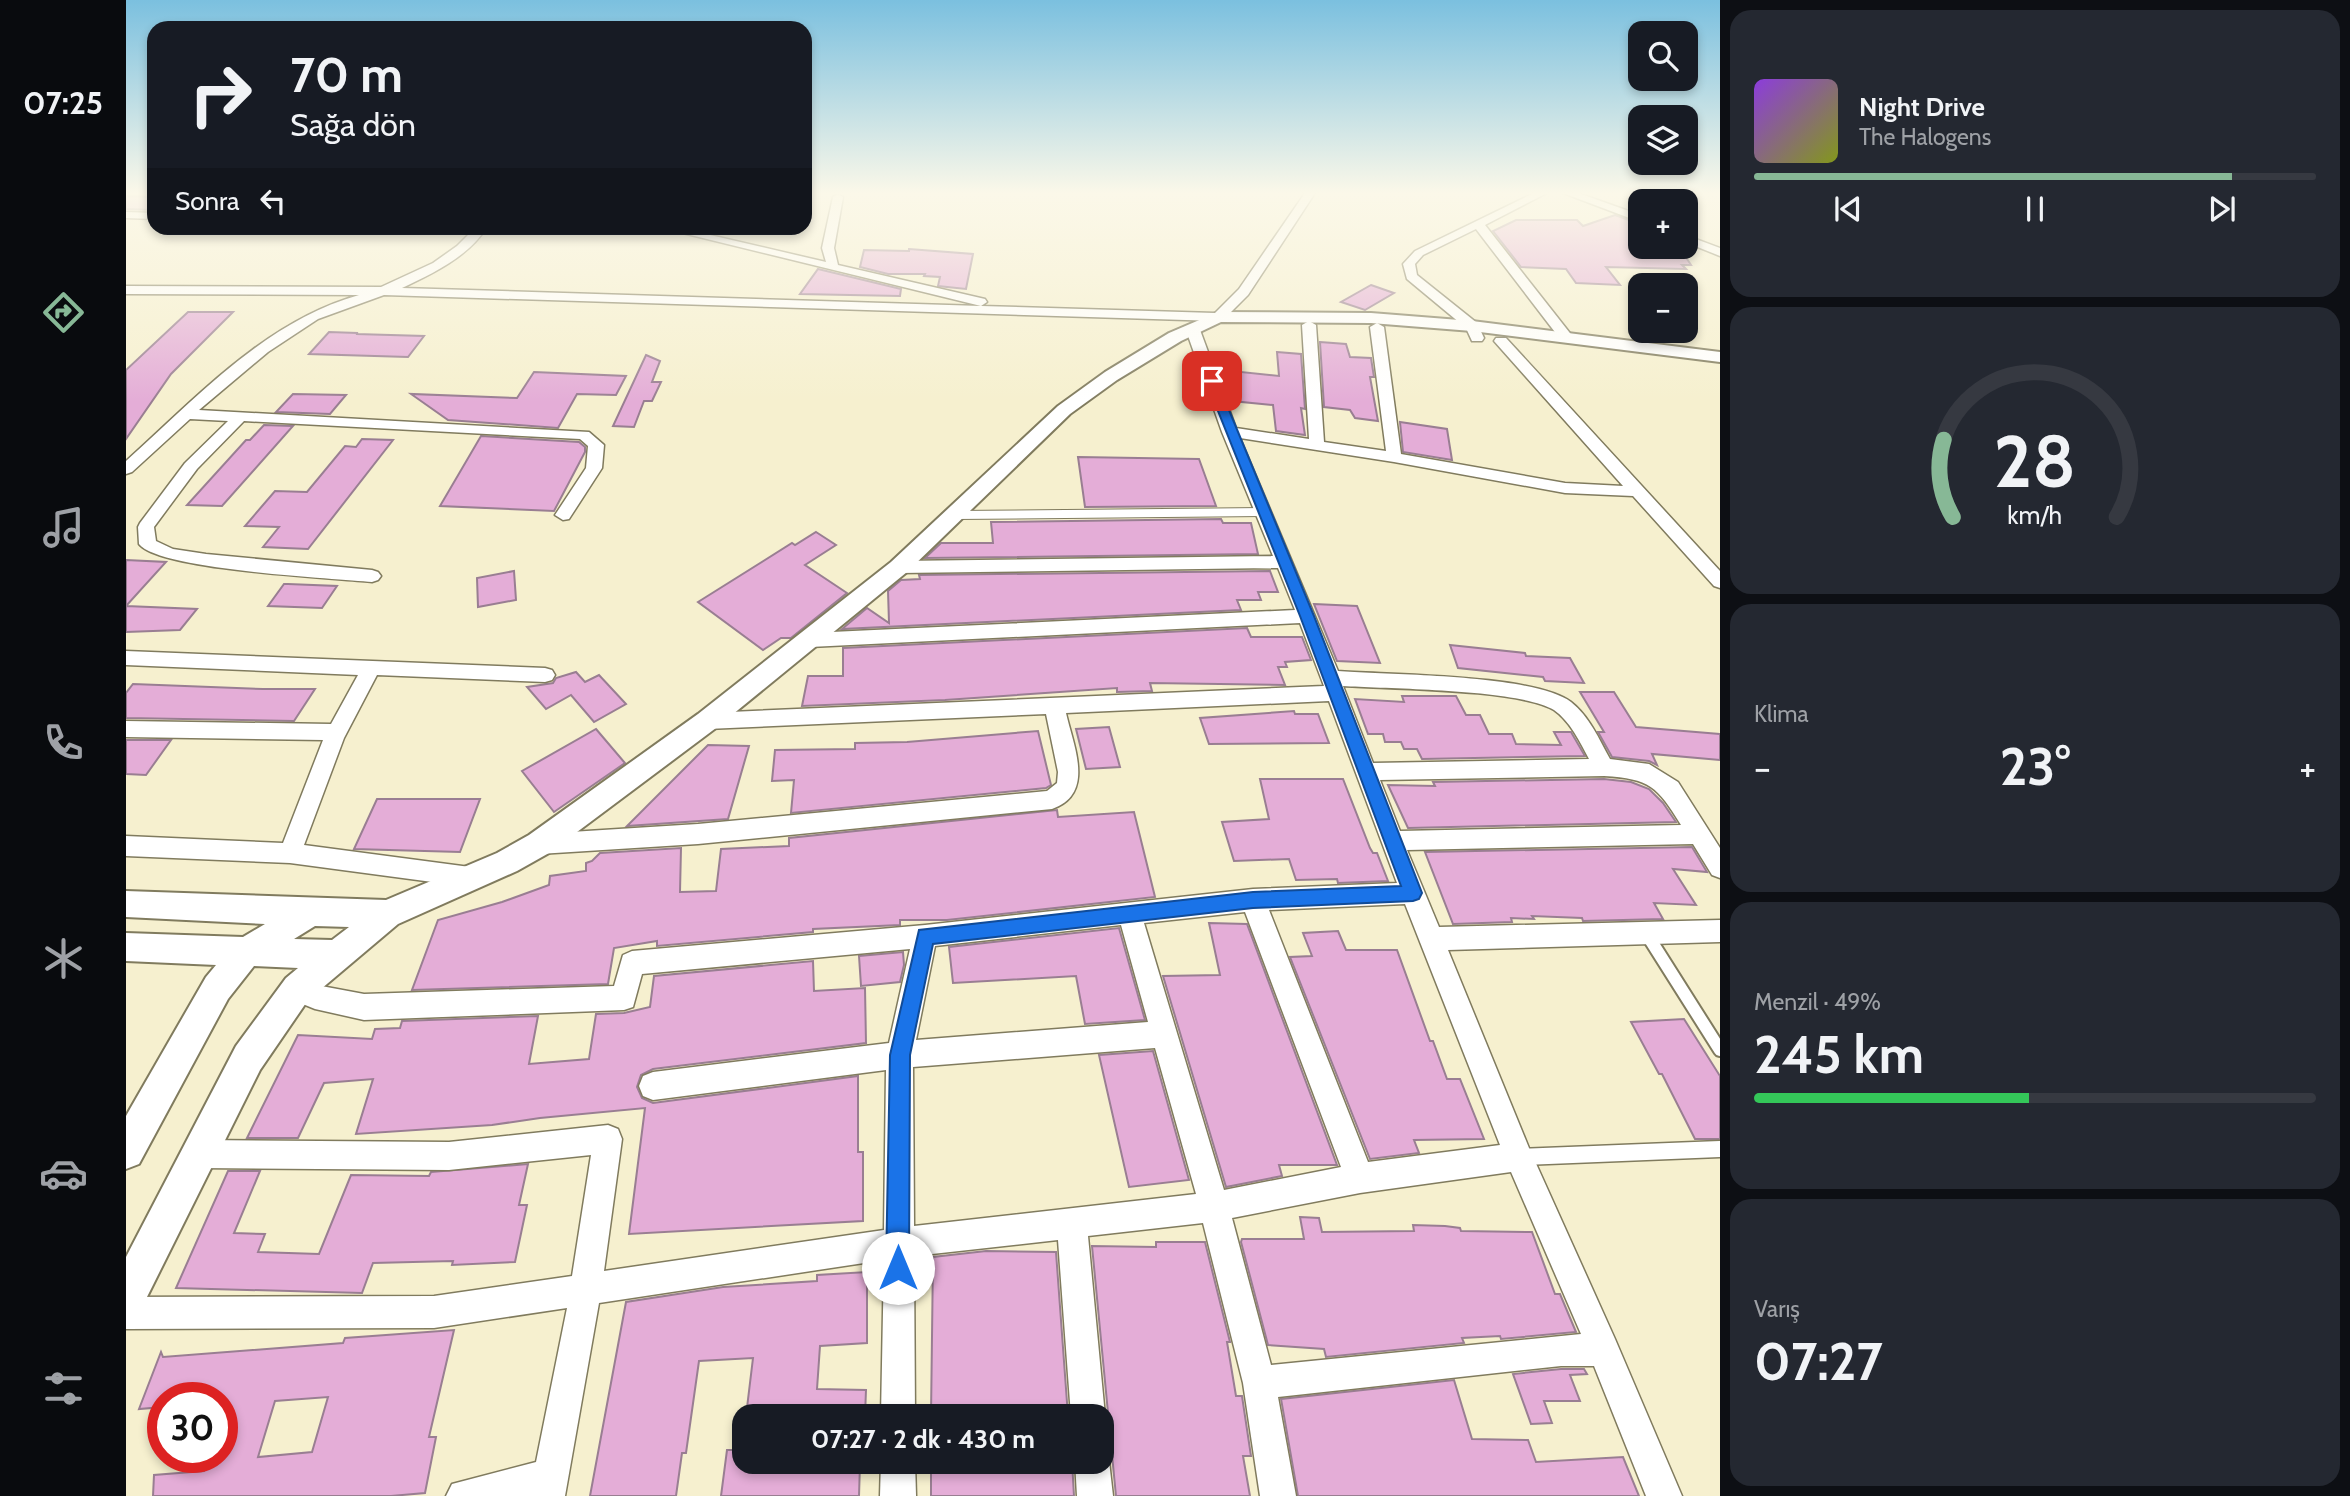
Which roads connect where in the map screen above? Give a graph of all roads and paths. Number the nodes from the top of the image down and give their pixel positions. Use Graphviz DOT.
graph roads {
  1 [pos="440,263"];
  2 [pos="815,263"];
  3 [pos="832,263"];
  4 [pos="1263,263"];
  5 [pos="1410,263"];
  6 [pos="1508,263"];
  7 [pos="833,267"];
  8 [pos="126,290"];
  9 [pos="383,291"];
  10 [pos="126,300"];
  11 [pos="341,302"];
  12 [pos="991,312"];
  13 [pos="1203,324"];
  14 [pos="1309,325"];
  15 [pos="1377,327"];
  16 [pos="1475,332"];
  17 [pos="1566,337"];
  18 [pos="1501,341"];
  19 [pos="1720,356"];
  20 [pos="1720,371"];
  21 [pos="187,414"];
  22 [pos="240,417"];
  23 [pos="1230,432"];
  24 [pos="1317,445"];
  25 [pos="1394,457"];
  26 [pos="126,469"];
  27 [pos="1635,491"];
  28 [pos="1264,512"];
  29 [pos="563,515"];
  30 [pos="954,515"];
  31 [pos="1284,562"];
  32 [pos="900,567"];
  33 [pos="372,576"];
  34 [pos="1720,582"];
  35 [pos="1307,616"];
  36 [pos="810,640"];
  37 [pos="126,658"];
  38 [pos="370,670"];
  39 [pos="545,675"];
  40 [pos="1333,686"];
  41 [pos="1054,706"];
  42 [pos="707,721"];
  43 [pos="126,729"];
  44 [pos="338,732"];
  45 [pos="1604,767"];
  46 [pos="1366,772"];
  47 [pos="1700,834"];
  48 [pos="1392,841"];
  49 [pos="539,844"];
  50 [pos="126,846"];
  51 [pos="290,853"];
  52 [pos="1720,868"];
  53 [pos="470,877"];
  54 [pos="1413,893"];
  55 [pos="1253,900"];
  56 [pos="126,904"];
  57 [pos="312,912"];
  58 [pos="1129,912"];
  59 [pos="387,914"];
  60 [pos="1720,931"];
  61 [pos="1646,933"];
  62 [pos="925,936"];
  63 [pos="1432,939"];
  64 [pos="126,947"];
  65 [pos="246,952"];
  66 [pos="336,955"];
  67 [pos="297,989"];
  68 [pos="1163,1034"];
  69 [pos="1720,1050"];
  70 [pos="900,1055"];
  71 [pos="653,1086"];
  72 [pos="1720,1149"];
  73 [pos="126,1151"];
  74 [pos="200,1154"];
  75 [pos="1519,1157"];
  76 [pos="1360,1178"];
  77 [pos="1214,1207"];
  78 [pos="1072,1221"];
  79 [pos="898,1243"];
  80 [pos="586,1289"];
  81 [pos="126,1297"];
  82 [pos="126,1313"];
  83 [pos="1604,1350"];
  84 [pos="1259,1383"];
  85 [pos="898,1404"];
  86 [pos="1087,1404"];
  87 [pos="898,1474"];
  88 [pos="1093,1474"];
  89 [pos="549,1486"];
  90 [pos="464,1496"];
  91 [pos="898,1496"];
  92 [pos="1095,1496"];
  93 [pos="1278,1496"];
  94 [pos="1664,1496"];
  1 -- 9 [label="street"];
  2 -- 7 [label="street"];
  3 -- 7 [label="street"];
  4 -- 13 [label="street"];
  5 -- 16 [label="street"];
  6 -- 17 [label="street"];
  7 -- 12 [label="street"];
  8 -- 9 [label="street"];
  9 -- 11 [label="street"];
  9 -- 12 [label="street"];
  10 -- 11 [label="street"];
  11 -- 13 [label="street"];
  11 -- 21 [label="street"];
  12 -- 13 [label="street"];
  13 -- 14 [label="street"];
  13 -- 16 [label="street"];
  13 -- 23 [label="street"];
  13 -- 30 [label="street"];
  14 -- 15 [label="street"];
  14 -- 24 [label="street"];
  15 -- 16 [label="street"];
  15 -- 25 [label="street"];
  16 -- 17 [label="street"];
  16 -- 18 [label="street"];
  17 -- 19 [label="street"];
  18 -- 20 [label="street"];
  18 -- 27 [label="street"];
  21 -- 22 [label="street"];
  21 -- 26 [label="street"];
  22 -- 29 [label="street"];
  22 -- 33 [label="street"];
  23 -- 24 [label="street"];
  23 -- 28 [label="street"];
  24 -- 25 [label="street"];
  25 -- 27 [label="street"];
  27 -- 34 [label="street"];
  28 -- 30 [label="lane"];
  28 -- 31 [label="street"];
  30 -- 32 [label="street"];
  31 -- 32 [label="street"];
  31 -- 35 [label="street"];
  32 -- 36 [label="street"];
  35 -- 36 [label="street"];
  35 -- 40 [label="street"];
  36 -- 42 [label="street"];
  37 -- 38 [label="street"];
  38 -- 39 [label="street"];
  38 -- 44 [label="street"];
  40 -- 41 [label="street"];
  40 -- 45 [label="street"];
  40 -- 46 [label="street"];
  41 -- 42 [label="street"];
  41 -- 49 [label="street"];
  42 -- 49 [label="street"];
  43 -- 44 [label="street"];
  44 -- 51 [label="street"];
  45 -- 46 [label="street"];
  45 -- 47 [label="street"];
  46 -- 48 [label="street"];
  47 -- 48 [label="street"];
  47 -- 52 [label="street"];
  48 -- 54 [label="street"];
  49 -- 53 [label="street"];
  50 -- 51 [label="street"];
  51 -- 53 [label="street"];
  53 -- 59 [label="street"];
  54 -- 55 [label="street"];
  54 -- 63 [label="street"];
  55 -- 58 [label="street"];
  55 -- 76 [label="street"];
  56 -- 57 [label="street"];
  57 -- 59 [label="street"];
  57 -- 65 [label="street"];
  58 -- 62 [label="street"];
  58 -- 68 [label="street"];
  59 -- 66 [label="street"];
  60 -- 61 [label="street"];
  61 -- 63 [label="street"];
  61 -- 69 [label="lane"];
  62 -- 67 [label="street"];
  62 -- 70 [label="street"];
  63 -- 75 [label="street"];
  64 -- 65 [label="street"];
  65 -- 66 [label="street"];
  65 -- 73 [label="street"];
  66 -- 67 [label="street"];
  67 -- 74 [label="street"];
  68 -- 70 [label="street"];
  68 -- 77 [label="street"];
  70 -- 71 [label="street"];
  70 -- 79 [label="street"];
  72 -- 75 [label="lane"];
  74 -- 80 [label="street"];
  74 -- 81 [label="street"];
  75 -- 76 [label="street"];
  75 -- 83 [label="street"];
  76 -- 77 [label="street"];
  77 -- 78 [label="street"];
  77 -- 84 [label="street"];
  78 -- 79 [label="street"];
  78 -- 86 [label="street"];
  79 -- 80 [label="street"];
  79 -- 85 [label="street"];
  80 -- 82 [label="street"];
  80 -- 89 [label="street"];
  83 -- 84 [label="street"];
  83 -- 94 [label="street"];
  84 -- 93 [label="street"];
  87 -- 91 [label="street"];
  88 -- 92 [label="street"];
  89 -- 90 [label="street"];
}
